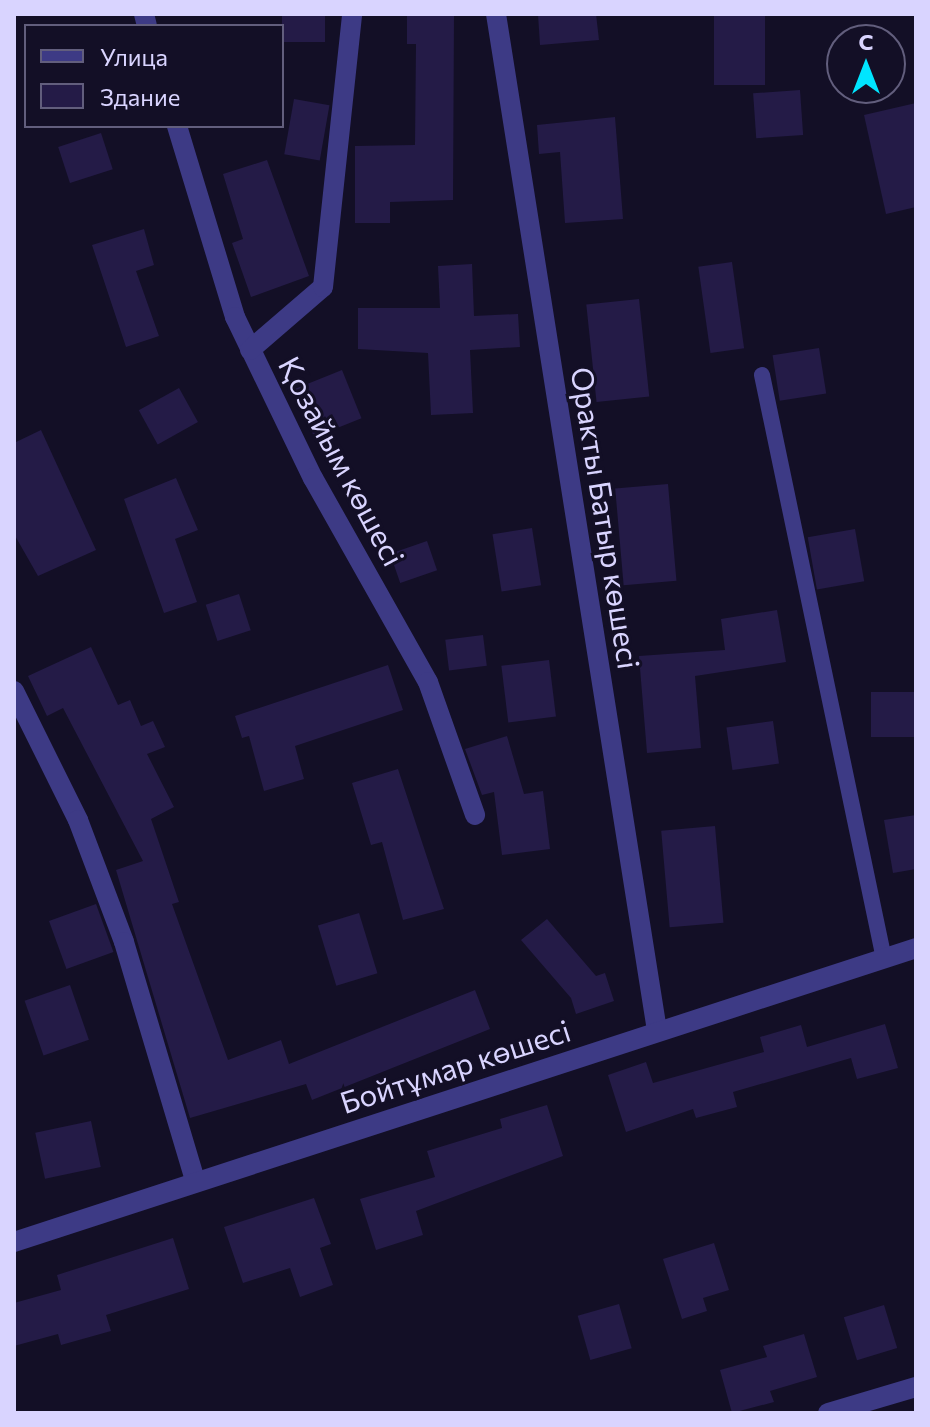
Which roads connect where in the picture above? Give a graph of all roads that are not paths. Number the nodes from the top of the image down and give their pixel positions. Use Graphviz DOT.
graph roads {
  1 [pos="352,14"];
  2 [pos="496,14"];
  3 [pos="178,128"];
  4 [pos="250,350"];
  5 [pos="762,375"];
  6 [pos="14,691"];
  7 [pos="475,815"];
  8 [pos="916,948"];
  9 [pos="884,959"];
  10 [pos="657,1030"];
  11 [pos="195,1180"];
  12 [pos="14,1242"];
  13 [pos="916,1387"];
  14 [pos="828,1413"];
  1 -- 4 [label="street"];
  2 -- 10 [label="street, Оракты Батыр көшесі"];
  3 -- 4 [label="street, Қозайым көшесі"];
  4 -- 7 [label="street, Қозайым көшесі"];
  5 -- 9 [label="lane"];
  6 -- 11 [label="street"];
  8 -- 9 [label="street, Бойтұмар көшесі"];
  9 -- 10 [label="street, Бойтұмар көшесі"];
  10 -- 11 [label="street, Бойтұмар көшесі"];
  11 -- 12 [label="street, Бойтұмар көшесі"];
  13 -- 14 [label="street"];
}
